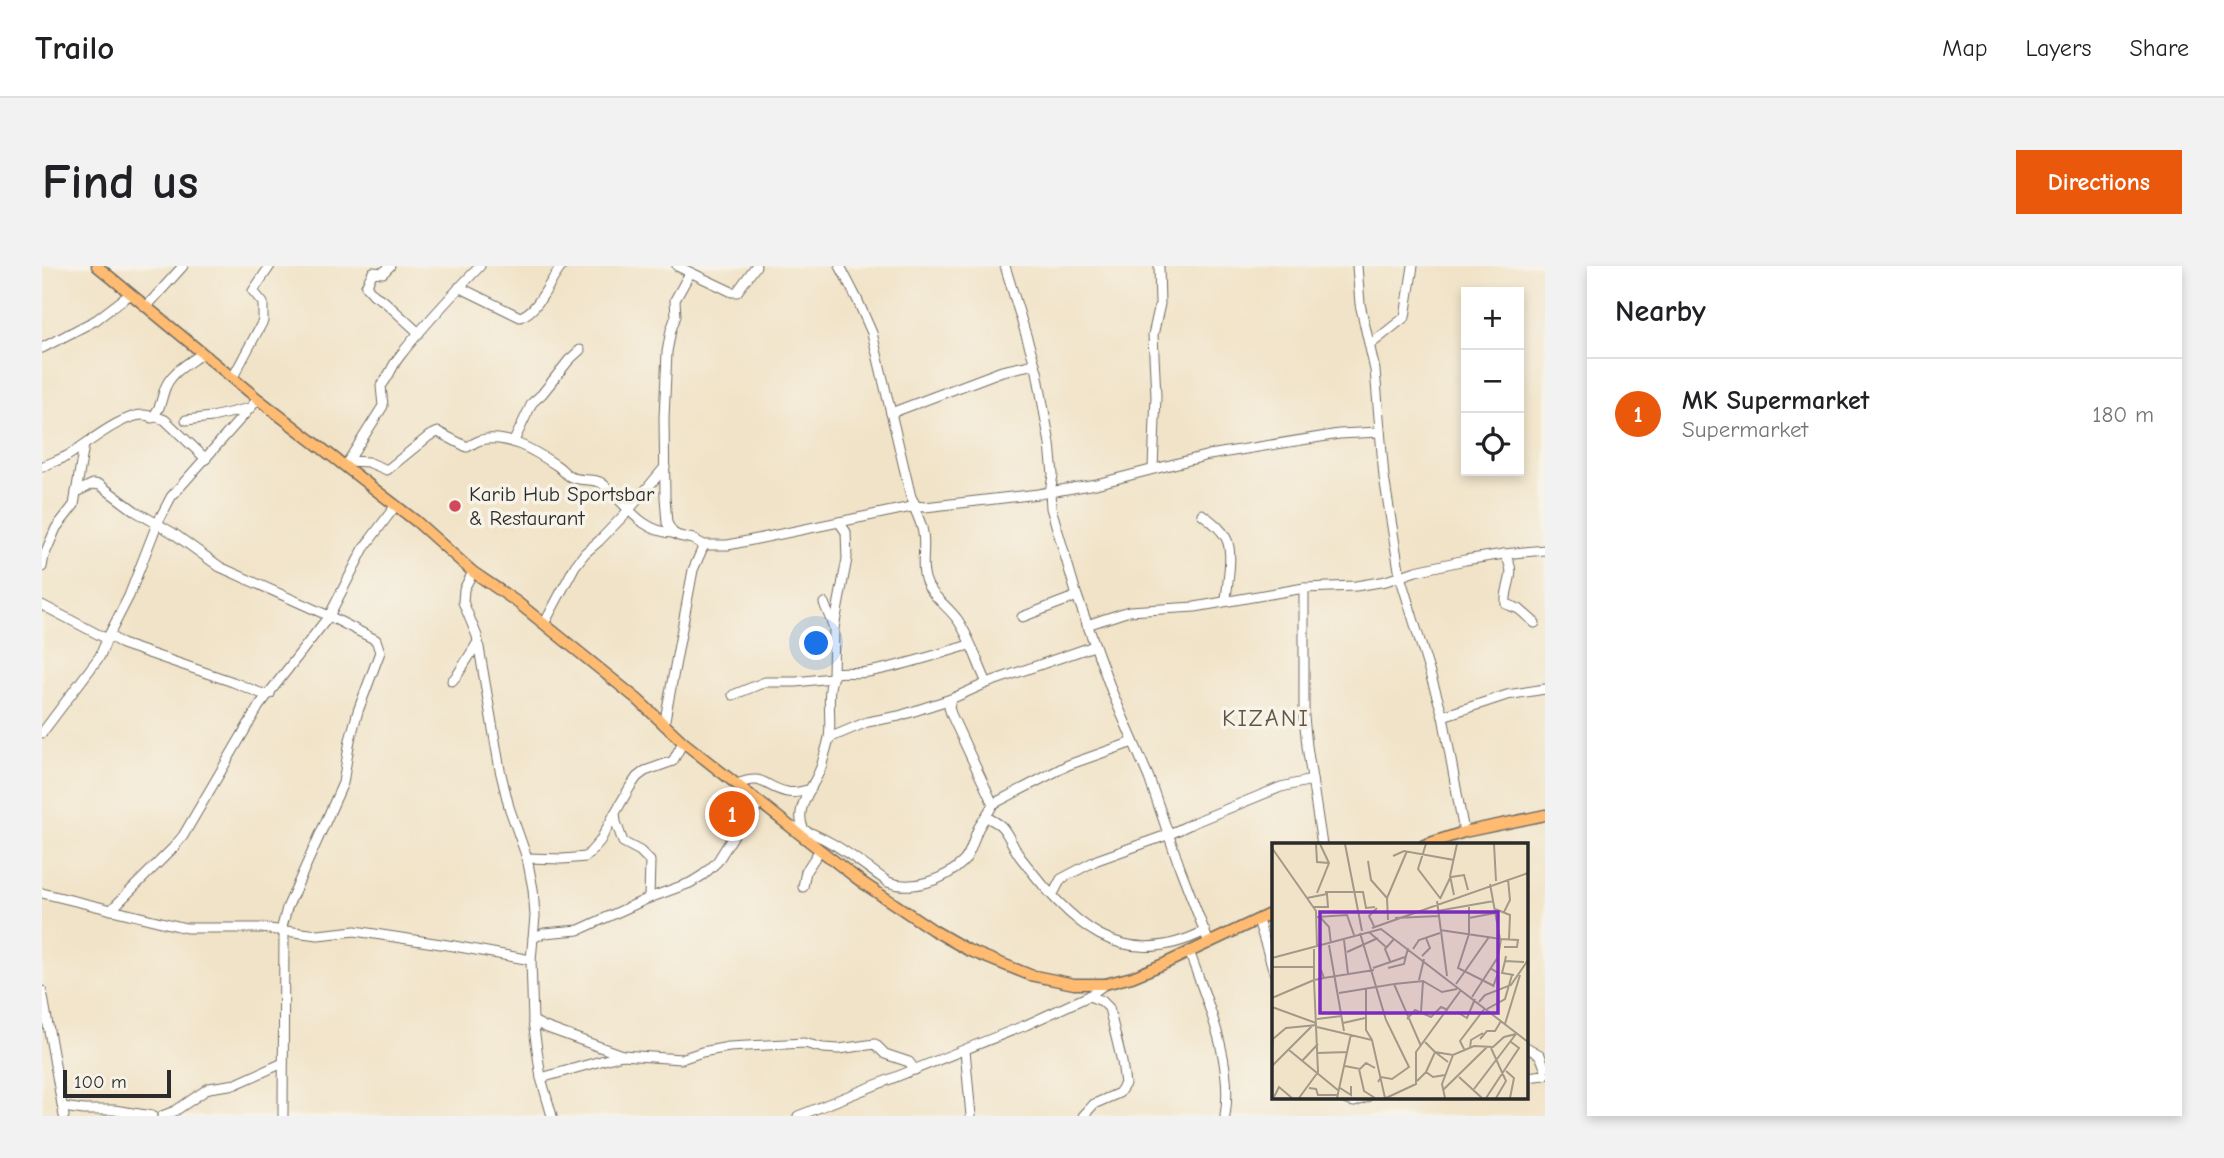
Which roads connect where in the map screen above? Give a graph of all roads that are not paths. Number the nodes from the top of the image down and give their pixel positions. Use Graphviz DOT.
graph roads {
  1 [pos="97,266"];
  2 [pos="183,266"];
  3 [pos="270,266"];
  4 [pos="480,266"];
  5 [pos="562,266"];
  6 [pos="677,266"];
  7 [pos="756,266"];
  8 [pos="840,266"];
  9 [pos="1005,266"];
  10 [pos="1159,266"];
  11 [pos="1357,266"];
  12 [pos="1413,266"];
  13 [pos="384,268"];
  14 [pos="690,273"];
  15 [pos="459,288"];
  16 [pos="130,293"];
  17 [pos="146,307"];
  18 [pos="419,333"];
  19 [pos="1371,344"];
  20 [pos="42,348"];
  21 [pos="580,350"];
  22 [pos="201,354"];
  23 [pos="1035,364"];
  24 [pos="233,377"];
  25 [pos="258,399"];
  26 [pos="250,408"];
  27 [pos="891,413"];
  28 [pos="152,418"];
  29 [pos="186,420"];
  30 [pos="1380,432"];
  31 [pos="514,441"];
  32 [pos="84,445"];
  33 [pos="206,459"];
  34 [pos="347,463"];
  35 [pos="42,467"];
  36 [pos="666,467"];
  37 [pos="1153,468"];
  38 [pos="76,492"];
  39 [pos="1050,492"];
  40 [pos="396,505"];
  41 [pos="915,507"];
  42 [pos="628,512"];
  43 [pos="1202,514"];
  44 [pos="839,522"];
  45 [pos="157,524"];
  46 [pos="673,533"];
  47 [pos="704,545"];
  48 [pos="1545,550"];
  49 [pos="1504,554"];
  50 [pos="42,567"];
  51 [pos="473,572"];
  52 [pos="1400,576"];
  53 [pos="1304,588"];
  54 [pos="1077,596"];
  55 [pos="1226,600"];
  56 [pos="824,603"];
  57 [pos="42,606"];
  58 [pos="329,616"];
  59 [pos="1021,617"];
  60 [pos="1535,623"];
  61 [pos="544,624"];
  62 [pos="1087,625"];
  63 [pos="834,628"];
  64 [pos="108,637"];
  65 [pos="478,642"];
  66 [pos="969,645"];
  67 [pos="1094,646"];
  68 [pos="832,677"];
  69 [pos="452,681"];
  70 [pos="987,683"];
  71 [pos="1545,689"];
  72 [pos="270,694"];
  73 [pos="733,695"];
  74 [pos="947,703"];
  75 [pos="1443,716"];
  76 [pos="664,725"];
  77 [pos="42,733"];
  78 [pos="828,738"];
  79 [pos="684,742"];
  80 [pos="1133,742"];
  81 [pos="1311,780"];
  82 [pos="737,784"];
  83 [pos="811,789"];
  84 [pos="761,803"];
  85 [pos="993,804"];
  86 [pos="615,813"];
  87 [pos="1545,815"];
  88 [pos="987,817"];
  89 [pos="791,826"];
  90 [pos="804,830"];
  91 [pos="1464,832"];
  92 [pos="1170,834"];
  93 [pos="1443,842"];
  94 [pos="1322,843"];
  95 [pos="820,850"];
  96 [pos="527,858"];
  97 [pos="803,887"];
  98 [pos="42,893"];
  99 [pos="1053,894"];
  100 [pos="649,898"];
  101 [pos="111,910"];
  102 [pos="1272,913"];
  103 [pos="1258,920"];
  104 [pos="283,931"];
  105 [pos="1207,937"];
  106 [pos="533,938"];
  107 [pos="1189,951"];
  108 [pos="531,960"];
  109 [pos="1272,966"];
  110 [pos="1105,984"];
  111 [pos="42,992"];
  112 [pos="1089,996"];
  113 [pos="533,1021"];
  114 [pos="1528,1048"];
  115 [pos="965,1050"];
  116 [pos="622,1055"];
  117 [pos="283,1063"];
  118 [pos="1545,1068"];
  119 [pos="915,1070"];
  120 [pos="541,1077"];
  121 [pos="1341,1098"];
  122 [pos="1364,1098"];
  123 [pos="63,1112"];
  124 [pos="152,1116"];
  125 [pos="162,1116"];
  126 [pos="283,1116"];
  127 [pos="552,1116"];
  128 [pos="798,1116"];
  129 [pos="971,1116"];
  130 [pos="1083,1116"];
  131 [pos="1226,1116"];
  1 -- 16 [label="main road"];
  2 -- 17 [label="street"];
  3 -- 24 [label="street"];
  4 -- 15 [label="street"];
  5 -- 15 [label="street"];
  6 -- 14 [label="street"];
  7 -- 14 [label="street"];
  8 -- 27 [label="street"];
  9 -- 23 [label="street"];
  10 -- 37 [label="street"];
  11 -- 19 [label="street"];
  12 -- 19 [label="street"];
  13 -- 18 [label="street"];
  14 -- 36 [label="street"];
  15 -- 18 [label="street"];
  16 -- 17 [label="main road"];
  16 -- 20 [label="street"];
  17 -- 22 [label="main road"];
  18 -- 34 [label="street"];
  19 -- 30 [label="street"];
  21 -- 31 [label="street"];
  22 -- 24 [label="main road"];
  22 -- 28 [label="street"];
  23 -- 27 [label="street"];
  23 -- 39 [label="street"];
  24 -- 25 [label="main road"];
  25 -- 26 [label="street"];
  25 -- 34 [label="main road"];
  26 -- 29 [label="street"];
  26 -- 33 [label="street"];
  27 -- 41 [label="street"];
  28 -- 32 [label="street"];
  28 -- 33 [label="street"];
  30 -- 37 [label="street"];
  30 -- 52 [label="street"];
  31 -- 34 [label="street"];
  31 -- 42 [label="street"];
  32 -- 35 [label="street"];
  32 -- 38 [label="street"];
  33 -- 45 [label="street"];
  34 -- 40 [label="main road"];
  36 -- 42 [label="street"];
  36 -- 46 [label="street"];
  37 -- 39 [label="street"];
  38 -- 45 [label="street"];
  38 -- 50 [label="street"];
  39 -- 41 [label="street"];
  39 -- 54 [label="street"];
  40 -- 51 [label="main road"];
  40 -- 58 [label="street"];
  41 -- 44 [label="street"];
  41 -- 66 [label="street"];
  42 -- 46 [label="street"];
  42 -- 61 [label="street"];
  43 -- 55 [label="street"];
  44 -- 47 [label="street"];
  44 -- 63 [label="street"];
  45 -- 58 [label="street"];
  45 -- 64 [label="street"];
  46 -- 47 [label="street"];
  47 -- 76 [label="street"];
  48 -- 49 [label="street"];
  49 -- 52 [label="street"];
  49 -- 60 [label="street"];
  51 -- 61 [label="main road"];
  51 -- 65 [label="street"];
  52 -- 53 [label="street"];
  52 -- 75 [label="street"];
  53 -- 55 [label="street"];
  53 -- 81 [label="street"];
  54 -- 59 [label="street"];
  54 -- 62 [label="street"];
  55 -- 62 [label="street"];
  56 -- 63 [label="street"];
  57 -- 64 [label="street"];
  58 -- 72 [label="street"];
  58 -- 104 [label="street"];
  61 -- 76 [label="main road"];
  62 -- 67 [label="street"];
  63 -- 68 [label="street"];
  64 -- 72 [label="street"];
  64 -- 77 [label="street"];
  65 -- 69 [label="street"];
  65 -- 96 [label="street"];
  66 -- 68 [label="street"];
  66 -- 70 [label="street"];
  67 -- 70 [label="street"];
  67 -- 80 [label="street"];
  68 -- 73 [label="street"];
  68 -- 78 [label="street"];
  70 -- 74 [label="street"];
  71 -- 75 [label="street"];
  72 -- 101 [label="street"];
  74 -- 78 [label="street"];
  74 -- 85 [label="street"];
  75 -- 91 [label="street"];
  76 -- 79 [label="main road"];
  78 -- 83 [label="street"];
  79 -- 82 [label="main road"];
  79 -- 86 [label="street"];
  80 -- 85 [label="street"];
  80 -- 92 [label="street"];
  81 -- 92 [label="street"];
  81 -- 94 [label="street"];
  82 -- 83 [label="street"];
  82 -- 84 [label="main road"];
  83 -- 90 [label="street"];
  84 -- 89 [label="main road"];
  84 -- 100 [label="street"];
  85 -- 88 [label="street"];
  86 -- 96 [label="street"];
  86 -- 100 [label="street"];
  87 -- 91 [label="main road"];
  88 -- 90 [label="street"];
  88 -- 99 [label="street"];
  89 -- 90 [label="street"];
  89 -- 95 [label="main road"];
  91 -- 93 [label="main road"];
  92 -- 99 [label="street"];
  92 -- 105 [label="street"];
  95 -- 97 [label="street"];
  95 -- 110 [label="main road"];
  96 -- 106 [label="street"];
  98 -- 101 [label="street"];
  99 -- 105 [label="street"];
  100 -- 106 [label="street"];
  101 -- 104 [label="street"];
  102 -- 103 [label="main road"];
  103 -- 105 [label="main road"];
  103 -- 109 [label="street"];
  104 -- 108 [label="street"];
  104 -- 117 [label="street"];
  105 -- 107 [label="main road"];
  106 -- 108 [label="street"];
  107 -- 110 [label="main road"];
  107 -- 131 [label="street"];
  108 -- 113 [label="street"];
  110 -- 112 [label="street"];
  111 -- 123 [label="street"];
  112 -- 115 [label="street"];
  112 -- 130 [label="street"];
  113 -- 116 [label="street"];
  113 -- 120 [label="street"];
  114 -- 118 [label="street"];
  115 -- 119 [label="street"];
  115 -- 129 [label="street"];
  116 -- 119 [label="street"];
  116 -- 120 [label="street"];
  117 -- 125 [label="street"];
  117 -- 126 [label="street"];
  119 -- 128 [label="street"];
  120 -- 127 [label="street"];
  121 -- 122 [label="street"];
  123 -- 124 [label="street"];
}
